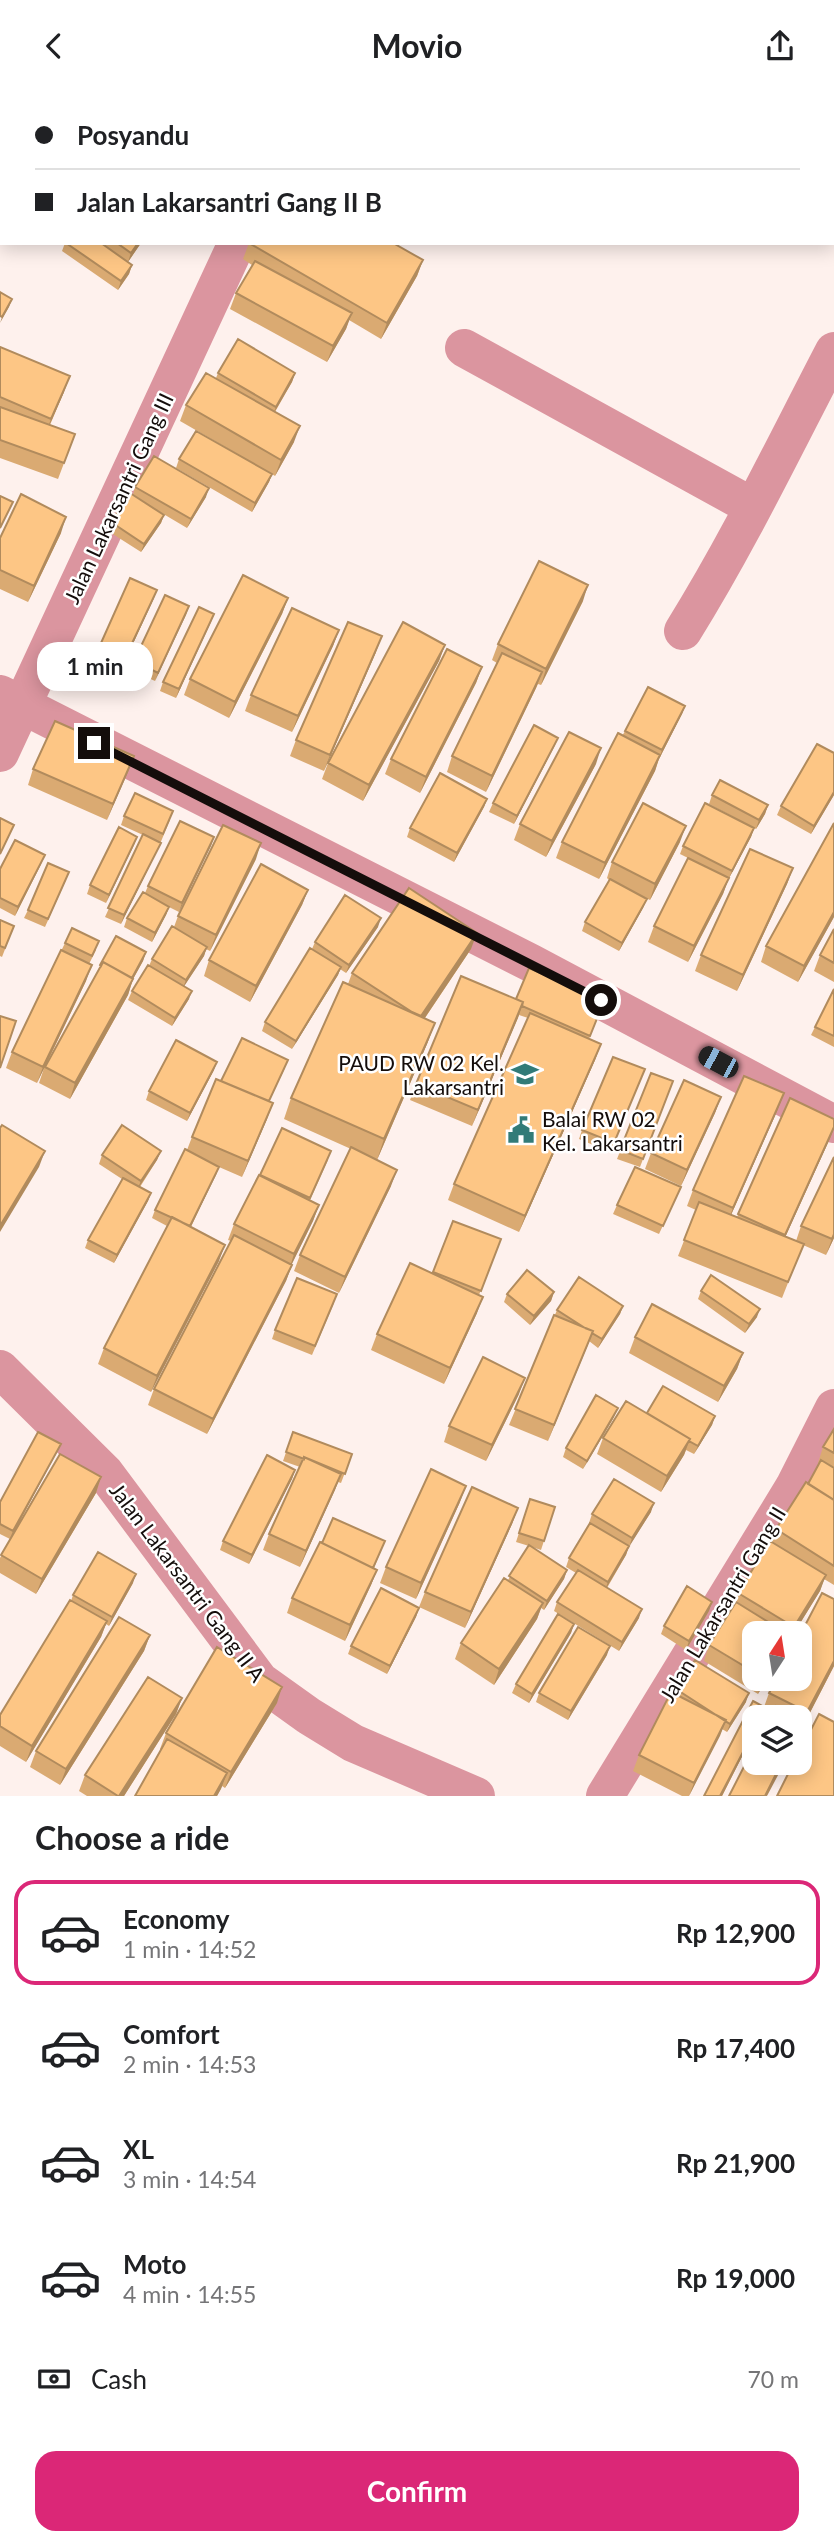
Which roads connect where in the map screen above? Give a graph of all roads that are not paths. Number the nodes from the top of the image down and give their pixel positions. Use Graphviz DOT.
graph roads {
  1 [pos="236,245"];
  2 [pos="464,348"];
  3 [pos="834,351"];
  4 [pos="753,507"];
  5 [pos="682,631"];
  6 [pos="10,700"];
  7 [pos="0,753"];
  8 [pos="834,1124"];
  9 [pos="0,1369"];
  10 [pos="834,1408"];
  11 [pos="476,1796"];
  12 [pos="605,1796"];
  1 -- 6 [label="street, Jalan Lakarsantri Gang III"];
  2 -- 4 [label="street"];
  3 -- 4 [label="street"];
  4 -- 5 [label="street"];
  6 -- 7 [label="street, Jalan Lakarsantri Gang III"];
  6 -- 8 [label="street"];
  9 -- 11 [label="street, Jalan Lakarsantri Gang II A"];
  10 -- 12 [label="street, Jalan Lakarsantri Gang II"];
}
